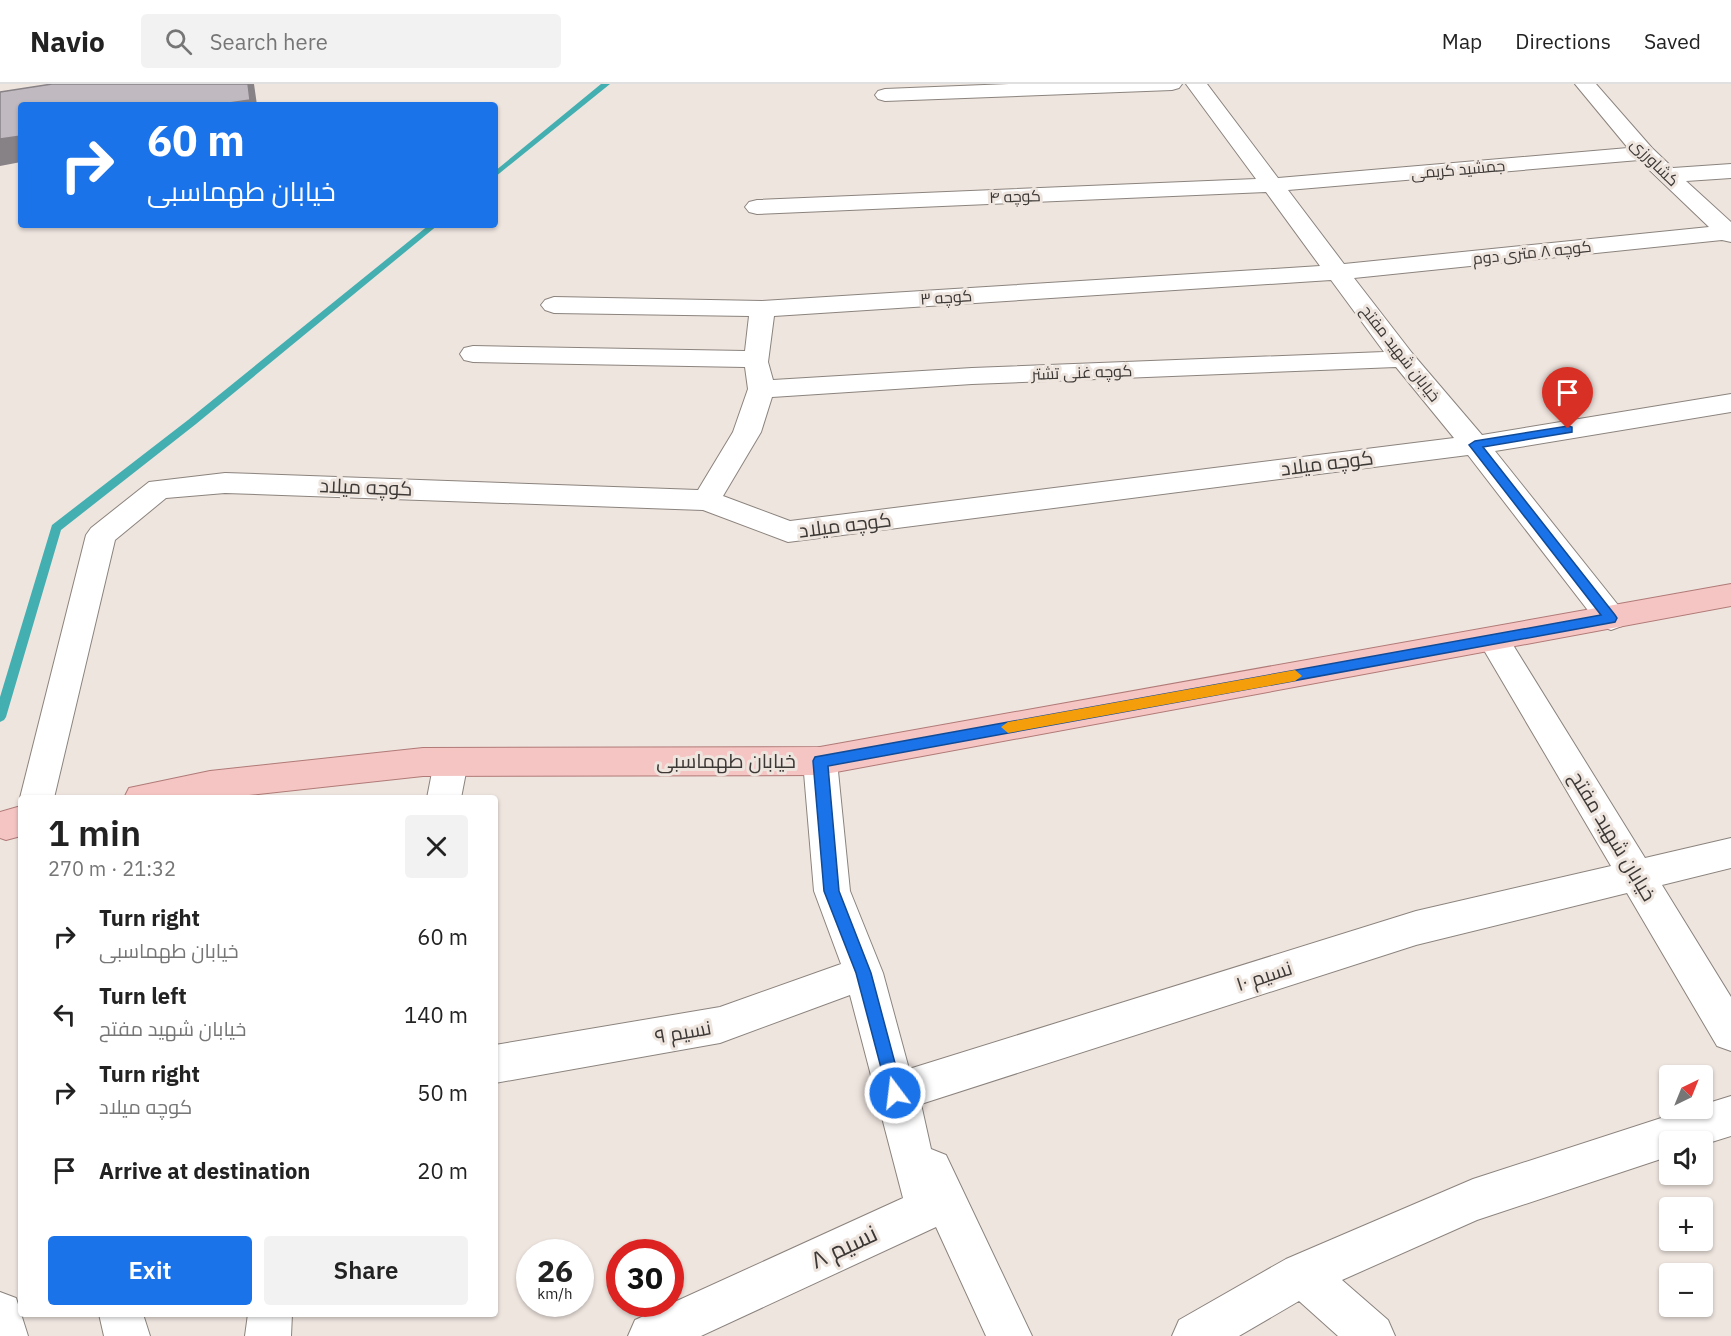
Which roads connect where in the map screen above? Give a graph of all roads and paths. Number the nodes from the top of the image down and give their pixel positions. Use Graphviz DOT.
graph roads {
  1 [pos="1172,84"];
  2 [pos="1196,84"];
  3 [pos="1585,84"];
  4 [pos="885,95"];
  5 [pos="1644,153"];
  6 [pos="1731,171"];
  7 [pos="1667,175"];
  8 [pos="1272,185"];
  9 [pos="757,207"];
  10 [pos="1729,234"];
  11 [pos="1337,272"];
  12 [pos="554,305"];
  13 [pos="762,309"];
  14 [pos="473,354"];
  15 [pos="757,359"];
  16 [pos="1403,359"];
  17 [pos="760,389"];
  18 [pos="1731,403"];
  19 [pos="1475,445"];
  20 [pos="706,500"];
  21 [pos="1731,595"];
  22 [pos="1611,618"];
  23 [pos="1494,640"];
  24 [pos="820,761"];
  25 [pos="452,762"];
  26 [pos="38,795"];
  27 [pos="156,795"];
  28 [pos="445,795"];
  29 [pos="1731,853"];
  30 [pos="1637,876"];
  31 [pos="864,973"];
  32 [pos="1731,1033"];
  33 [pos="498,1063"];
  34 [pos="895,1093"];
  35 [pos="1731,1116"];
  36 [pos="1302,1275"];
  37 [pos="0,1314"];
  38 [pos="122,1317"];
  39 [pos="270,1317"];
  40 [pos="5,1336"];
  41 [pos="127,1336"];
  42 [pos="268,1336"];
  43 [pos="651,1336"];
  44 [pos="1009,1336"];
  45 [pos="1195,1336"];
  46 [pos="1372,1336"];
  1 -- 4 [label="street"];
  2 -- 8 [label="street, خیابان شهید مفتح"];
  3 -- 5 [label="street, کشاورزی"];
  5 -- 7 [label="street, کشاورزی"];
  5 -- 8 [label="street, جمشید کریمی"];
  6 -- 7 [label="street"];
  7 -- 10 [label="street, کشاورزی"];
  8 -- 9 [label="street, کوچه ۴"];
  8 -- 11 [label="street, خیابان شهید مفتح"];
  10 -- 11 [label="street, کوچه ۸ متری دوم"];
  11 -- 13 [label="street, کوچه ۳"];
  11 -- 16 [label="street, خیابان شهید مفتح"];
  12 -- 13 [label="street, کوچه ۳"];
  13 -- 15 [label="street"];
  14 -- 15 [label="street"];
  15 -- 17 [label="street"];
  16 -- 17 [label="street, کوچه غنی تشتر"];
  16 -- 19 [label="street, خیابان شهید مفتح"];
  17 -- 20 [label="street"];
  18 -- 19 [label="street, کوچه میلاد"];
  19 -- 20 [label="street, کوچه میلاد"];
  19 -- 22 [label="street, خیابان شهید مفتح"];
  20 -- 26 [label="street, کوچه میلاد"];
  21 -- 22 [label="main road, خیابان طهماسبی"];
  22 -- 23 [label="main road, خیابان طهماسبی"];
  23 -- 24 [label="main road, خیابان طهماسبی"];
  23 -- 30 [label="street, خیابان شهید مفتح"];
  24 -- 25 [label="main road, خیابان طهماسبی"];
  24 -- 31 [label="street"];
  25 -- 27 [label="main road, خیابان طهماسبی"];
  25 -- 28 [label="street"];
  29 -- 30 [label="street, نسیم ۱۰"];
  30 -- 32 [label="street, خیابان شهید مفتح"];
  30 -- 34 [label="street, نسیم ۱۰"];
  31 -- 33 [label="street, نسیم ۹"];
  31 -- 34 [label="street"];
  34 -- 43 [label="street, نسیم ۸"];
  34 -- 44 [label="street"];
  35 -- 36 [label="street"];
  36 -- 45 [label="street"];
  36 -- 46 [label="street"];
  37 -- 40 [label="street"];
  38 -- 41 [label="street"];
  39 -- 42 [label="street"];
}
